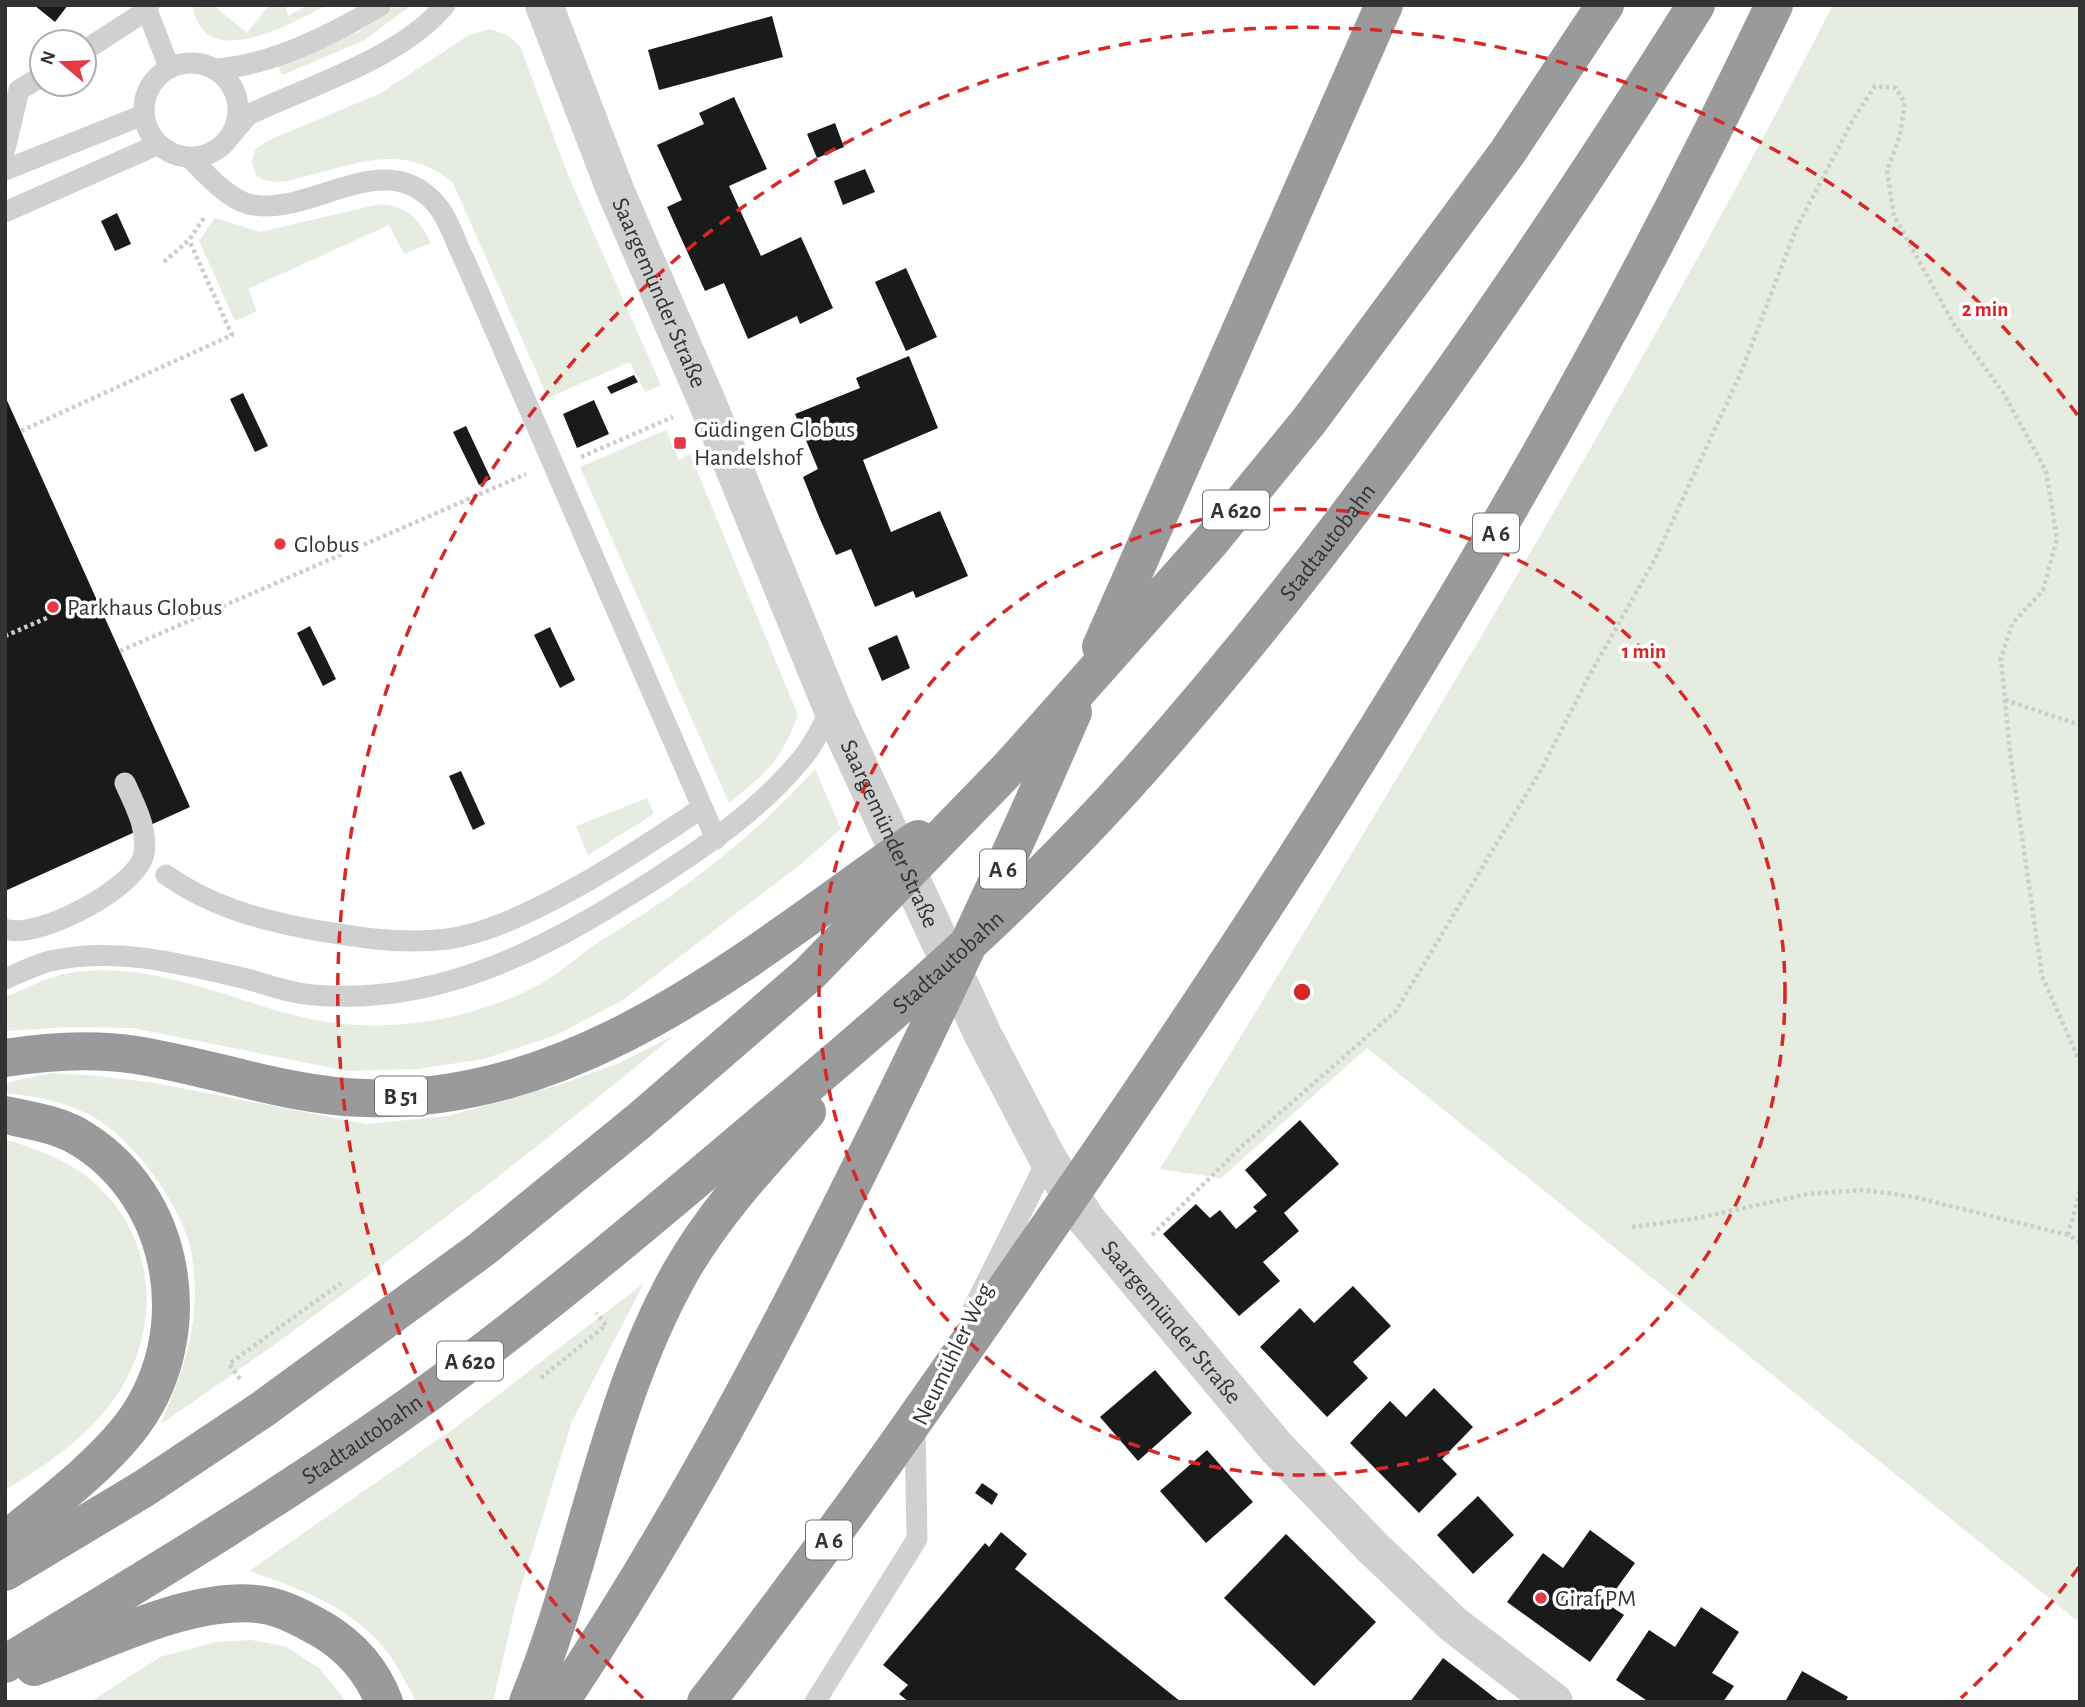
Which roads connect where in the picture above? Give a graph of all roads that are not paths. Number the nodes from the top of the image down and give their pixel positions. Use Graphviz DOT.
graph roads {
  1 [pos="381,5"];
  2 [pos="444,5"];
  3 [pos="544,5"];
  4 [pos="1384,5"];
  5 [pos="1605,5"];
  6 [pos="1696,5"];
  7 [pos="1774,5"];
  8 [pos="148,7"];
  9 [pos="98,41"];
  10 [pos="169,67"];
  11 [pos="215,69"];
  12 [pos="28,85"];
  13 [pos="143,115"];
  14 [pos="230,138"];
  15 [pos="158,145"];
  16 [pos="5,149"];
  17 [pos="190,158"];
  18 [pos="5,170"];
  19 [pos="5,212"];
  20 [pos="832,708"];
  21 [pos="125,783"];
  22 [pos="986,793"];
  23 [pos="702,808"];
  24 [pos="716,839"];
  25 [pos="166,875"];
  26 [pos="5,929"];
  27 [pos="5,979"];
  28 [pos="899,1008"];
  29 [pos="5,1058"];
  30 [pos="5,1115"];
  31 [pos="1048,1159"];
  32 [pos="5,1541"];
  33 [pos="5,1572"];
  34 [pos="5,1664"];
  35 [pos="5,1677"];
  36 [pos="384,1702"];
  37 [pos="528,1702"];
  38 [pos="559,1702"];
  39 [pos="706,1702"];
  40 [pos="816,1702"];
  41 [pos="1554,1702"];
  1 -- 11 [label="lane"];
  2 -- 14 [label="lane"];
  3 -- 20 [label="street, Saargemünder Straße"];
  4 -- 38 [label="highway, A 6"];
  5 -- 22 [label="highway, A 620"];
  6 -- 28 [label="highway, Stadtautobahn / A 620"];
  7 -- 39 [label="highway, A 6"];
  8 -- 9 [label="lane"];
  8 -- 10 [label="lane"];
  10 -- 11 [label="lane"];
  10 -- 13 [label="lane"];
  11 -- 14 [label="lane"];
  12 -- 16 [label="lane"];
  13 -- 15 [label="lane"];
  13 -- 18 [label="lane"];
  14 -- 17 [label="lane"];
  15 -- 17 [label="lane"];
  15 -- 19 [label="lane"];
  17 -- 23 [label="lane"];
  20 -- 24 [label="lane"];
  20 -- 31 [label="street, Saargemünder Straße"];
  21 -- 26 [label="lane"];
  22 -- 29 [label="highway, B 51"];
  22 -- 33 [label="highway, A 620"];
  23 -- 24 [label="lane"];
  23 -- 25 [label="lane"];
  24 -- 27 [label="lane"];
  28 -- 34 [label="highway, Stadtautobahn / A 620"];
  28 -- 37 [label="highway"];
  30 -- 32 [label="highway"];
  31 -- 40 [label="lane, Neumühler Weg"];
  31 -- 41 [label="street, Saargemünder Straße"];
  35 -- 36 [label="highway"];
}
